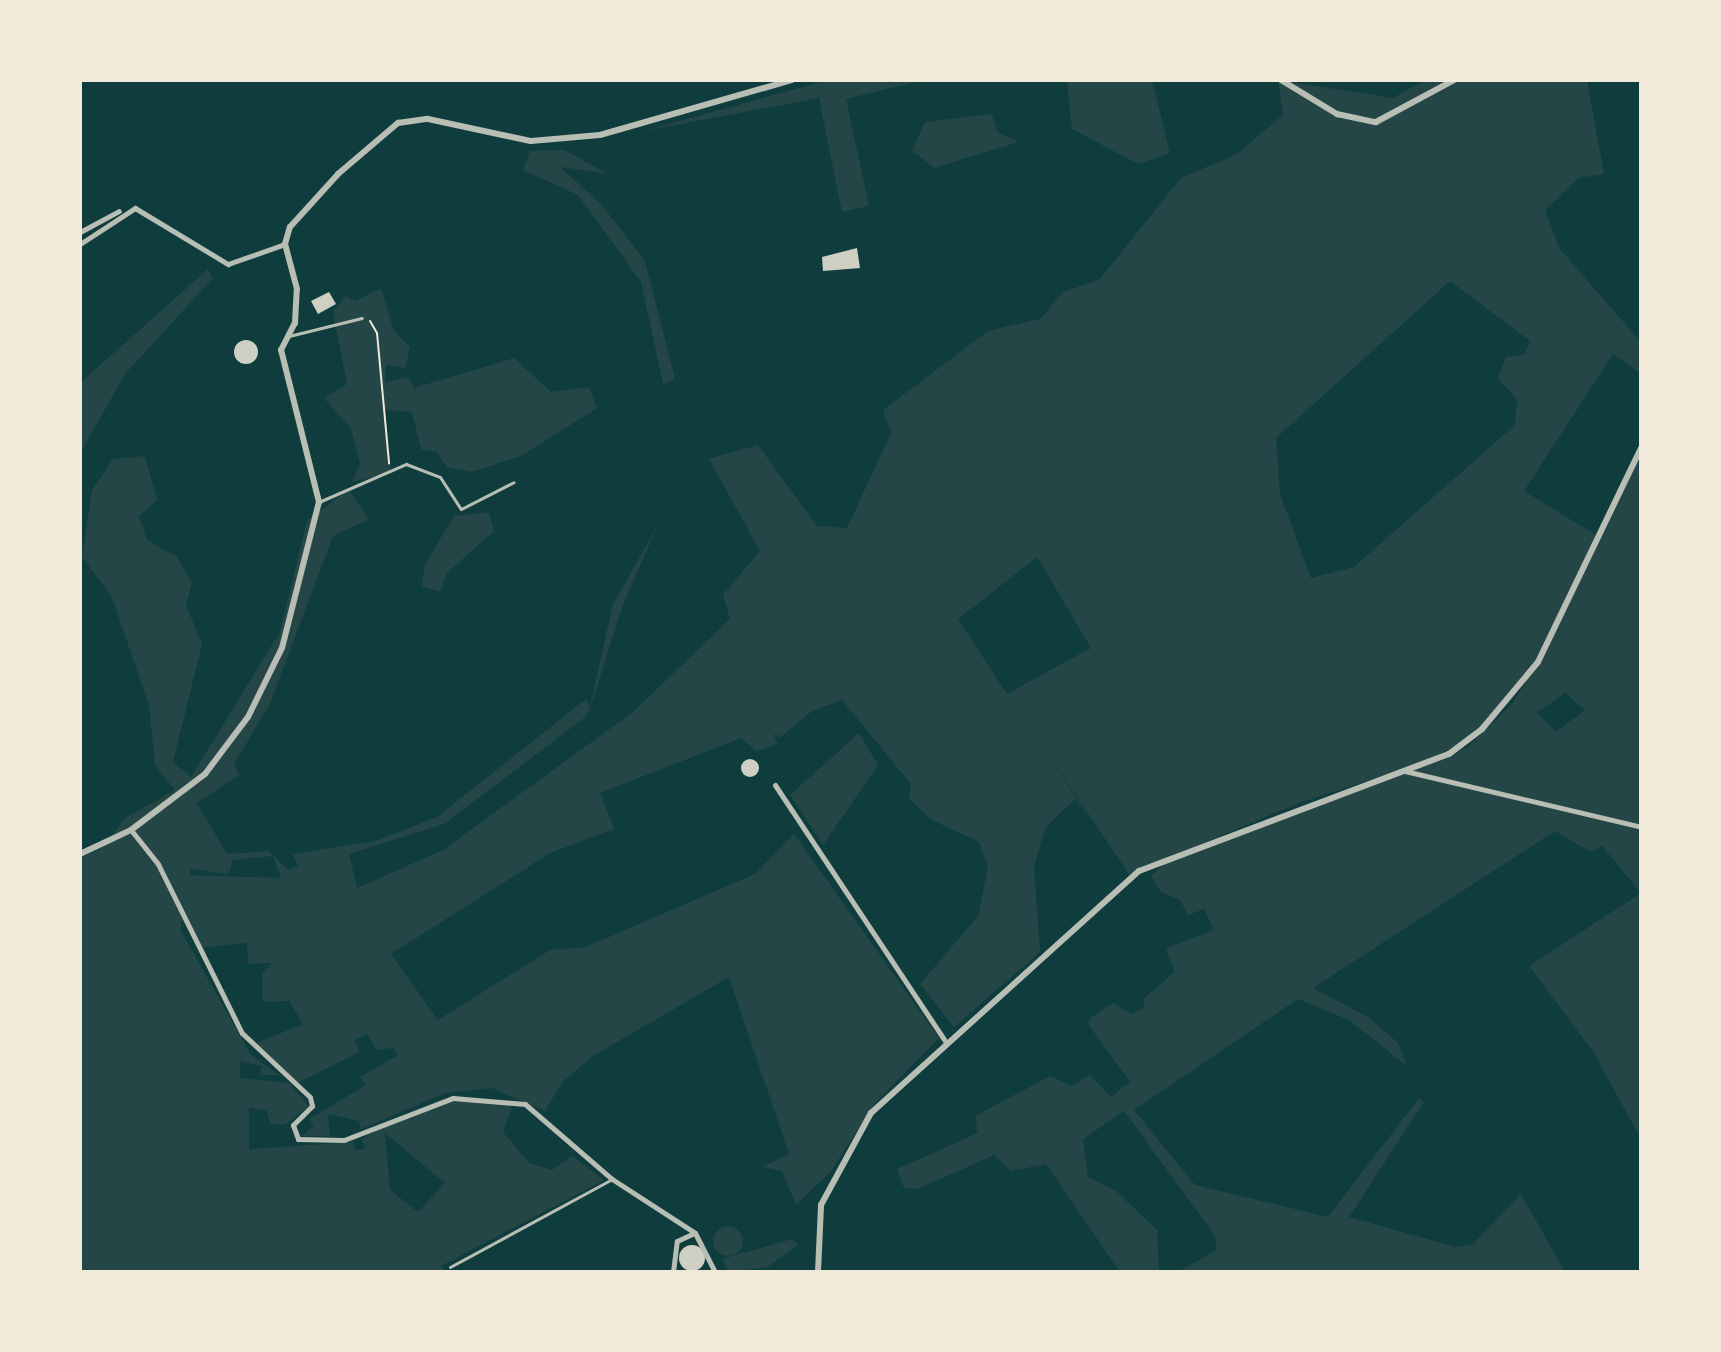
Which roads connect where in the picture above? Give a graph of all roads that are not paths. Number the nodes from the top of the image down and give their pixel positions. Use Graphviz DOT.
graph roads {
  1 [pos="792,80"];
  2 [pos="1281,80"];
  3 [pos="1454,80"];
  4 [pos="135,208"];
  5 [pos="80,232"];
  6 [pos="80,244"];
  7 [pos="285,244"];
  8 [pos="362,318"];
  9 [pos="285,337"];
  10 [pos="1641,448"];
  11 [pos="514,482"];
  12 [pos="319,502"];
  13 [pos="1404,771"];
  14 [pos="775,785"];
  15 [pos="1641,827"];
  16 [pos="131,830"];
  17 [pos="80,854"];
  18 [pos="945,1041"];
  19 [pos="612,1179"];
  20 [pos="695,1233"];
  21 [pos="450,1267"];
  22 [pos="673,1272"];
  23 [pos="715,1272"];
  24 [pos="818,1272"];
  1 -- 7 [label="street"];
  2 -- 3 [label="street"];
  4 -- 5 [label="street"];
  4 -- 6 [label="street"];
  4 -- 7 [label="street"];
  7 -- 9 [label="street"];
  8 -- 9 [label="lane"];
  9 -- 12 [label="street"];
  10 -- 13 [label="street"];
  11 -- 12 [label="lane"];
  12 -- 16 [label="street"];
  13 -- 15 [label="street"];
  13 -- 18 [label="street"];
  14 -- 18 [label="street"];
  16 -- 17 [label="street"];
  16 -- 19 [label="street"];
  18 -- 24 [label="street"];
  19 -- 20 [label="street"];
  19 -- 21 [label="lane"];
  20 -- 22 [label="street"];
  20 -- 23 [label="street"];
}
